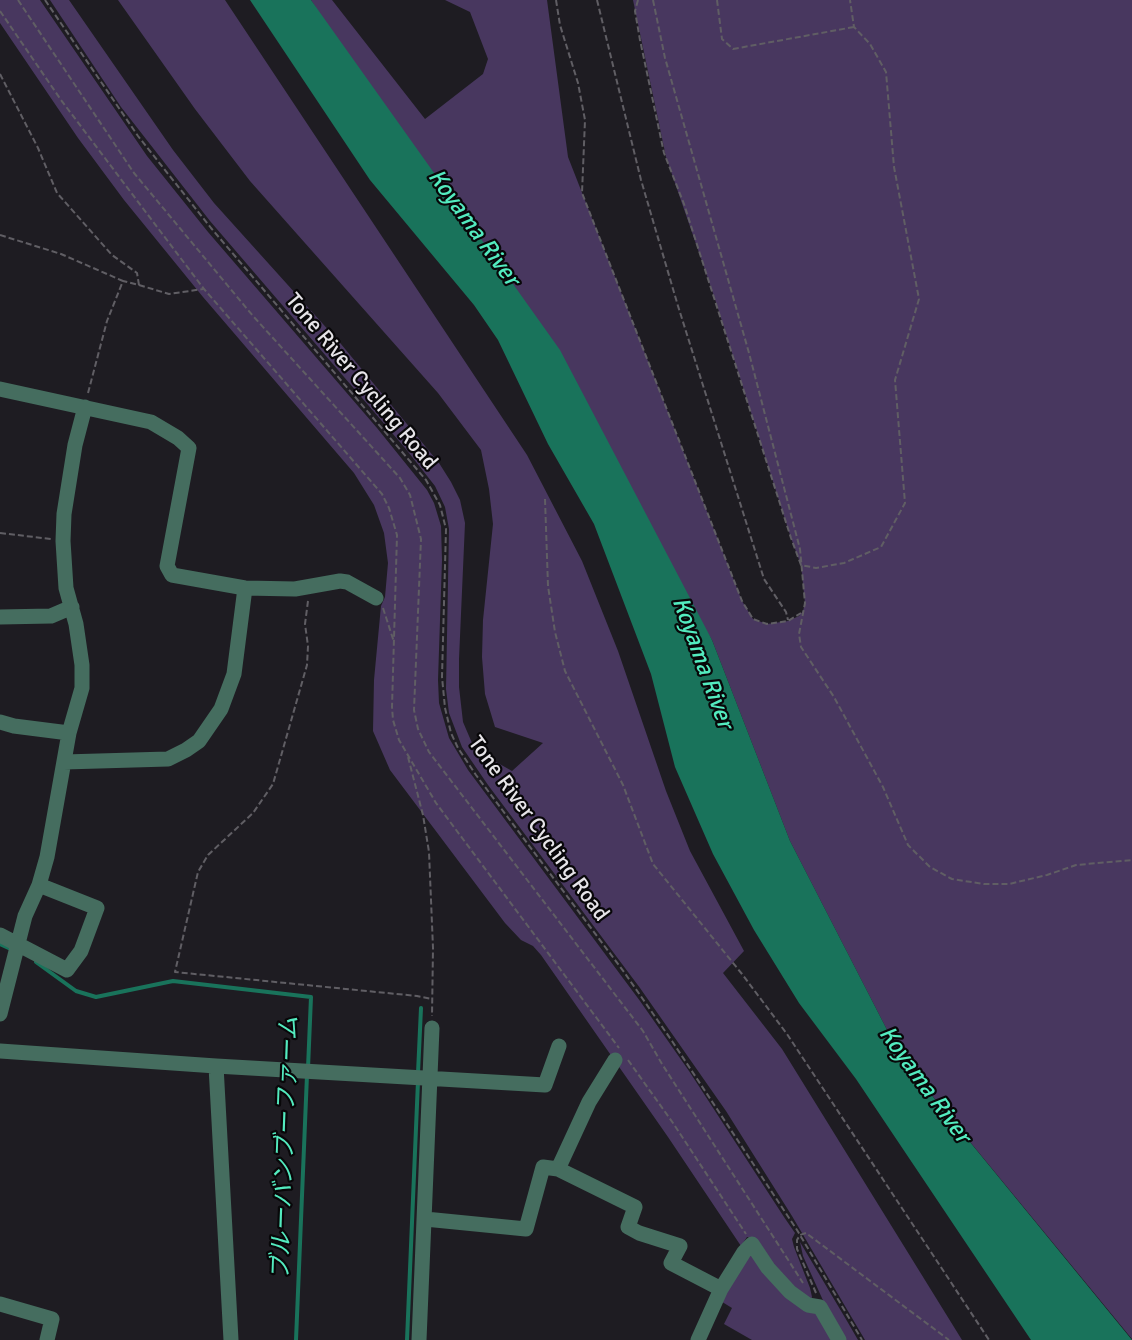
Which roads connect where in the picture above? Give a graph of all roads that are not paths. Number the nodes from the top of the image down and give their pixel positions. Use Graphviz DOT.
graph roads {
  1 [pos="0,389"];
  2 [pos="85,407"];
  3 [pos="245,588"];
  4 [pos="376,598"];
  5 [pos="72,607"];
  6 [pos="0,617"];
  7 [pos="0,722"];
  8 [pos="69,734"];
  9 [pos="64,762"];
  10 [pos="39,885"];
  11 [pos="0,935"];
  12 [pos="18,943"];
  13 [pos="0,1007"];
  14 [pos="432,1028"];
  15 [pos="559,1046"];
  16 [pos="0,1051"];
  17 [pos="615,1060"];
  18 [pos="216,1066"];
  19 [pos="430,1078"];
  20 [pos="550,1168"];
  21 [pos="425,1219"];
  22 [pos="721,1289"];
  23 [pos="0,1304"];
  24 [pos="47,1340"];
  25 [pos="231,1340"];
  26 [pos="419,1340"];
  27 [pos="698,1340"];
  28 [pos="839,1340"];
  1 -- 2 [label="street"];
  2 -- 3 [label="street"];
  2 -- 5 [label="street"];
  3 -- 4 [label="street"];
  3 -- 9 [label="street"];
  5 -- 6 [label="street"];
  5 -- 8 [label="street"];
  7 -- 8 [label="street"];
  8 -- 9 [label="street"];
  9 -- 10 [label="street"];
  10 -- 12 [label="street"];
  10 -- 12 [label="street"];
  11 -- 12 [label="street"];
  12 -- 13 [label="street"];
  14 -- 19 [label="street"];
  15 -- 19 [label="street"];
  16 -- 18 [label="street"];
  17 -- 20 [label="street"];
  18 -- 19 [label="street"];
  18 -- 25 [label="street"];
  19 -- 21 [label="street"];
  20 -- 21 [label="street"];
  20 -- 22 [label="street"];
  21 -- 26 [label="street"];
  22 -- 27 [label="street"];
  22 -- 28 [label="street"];
  23 -- 24 [label="street"];
}
